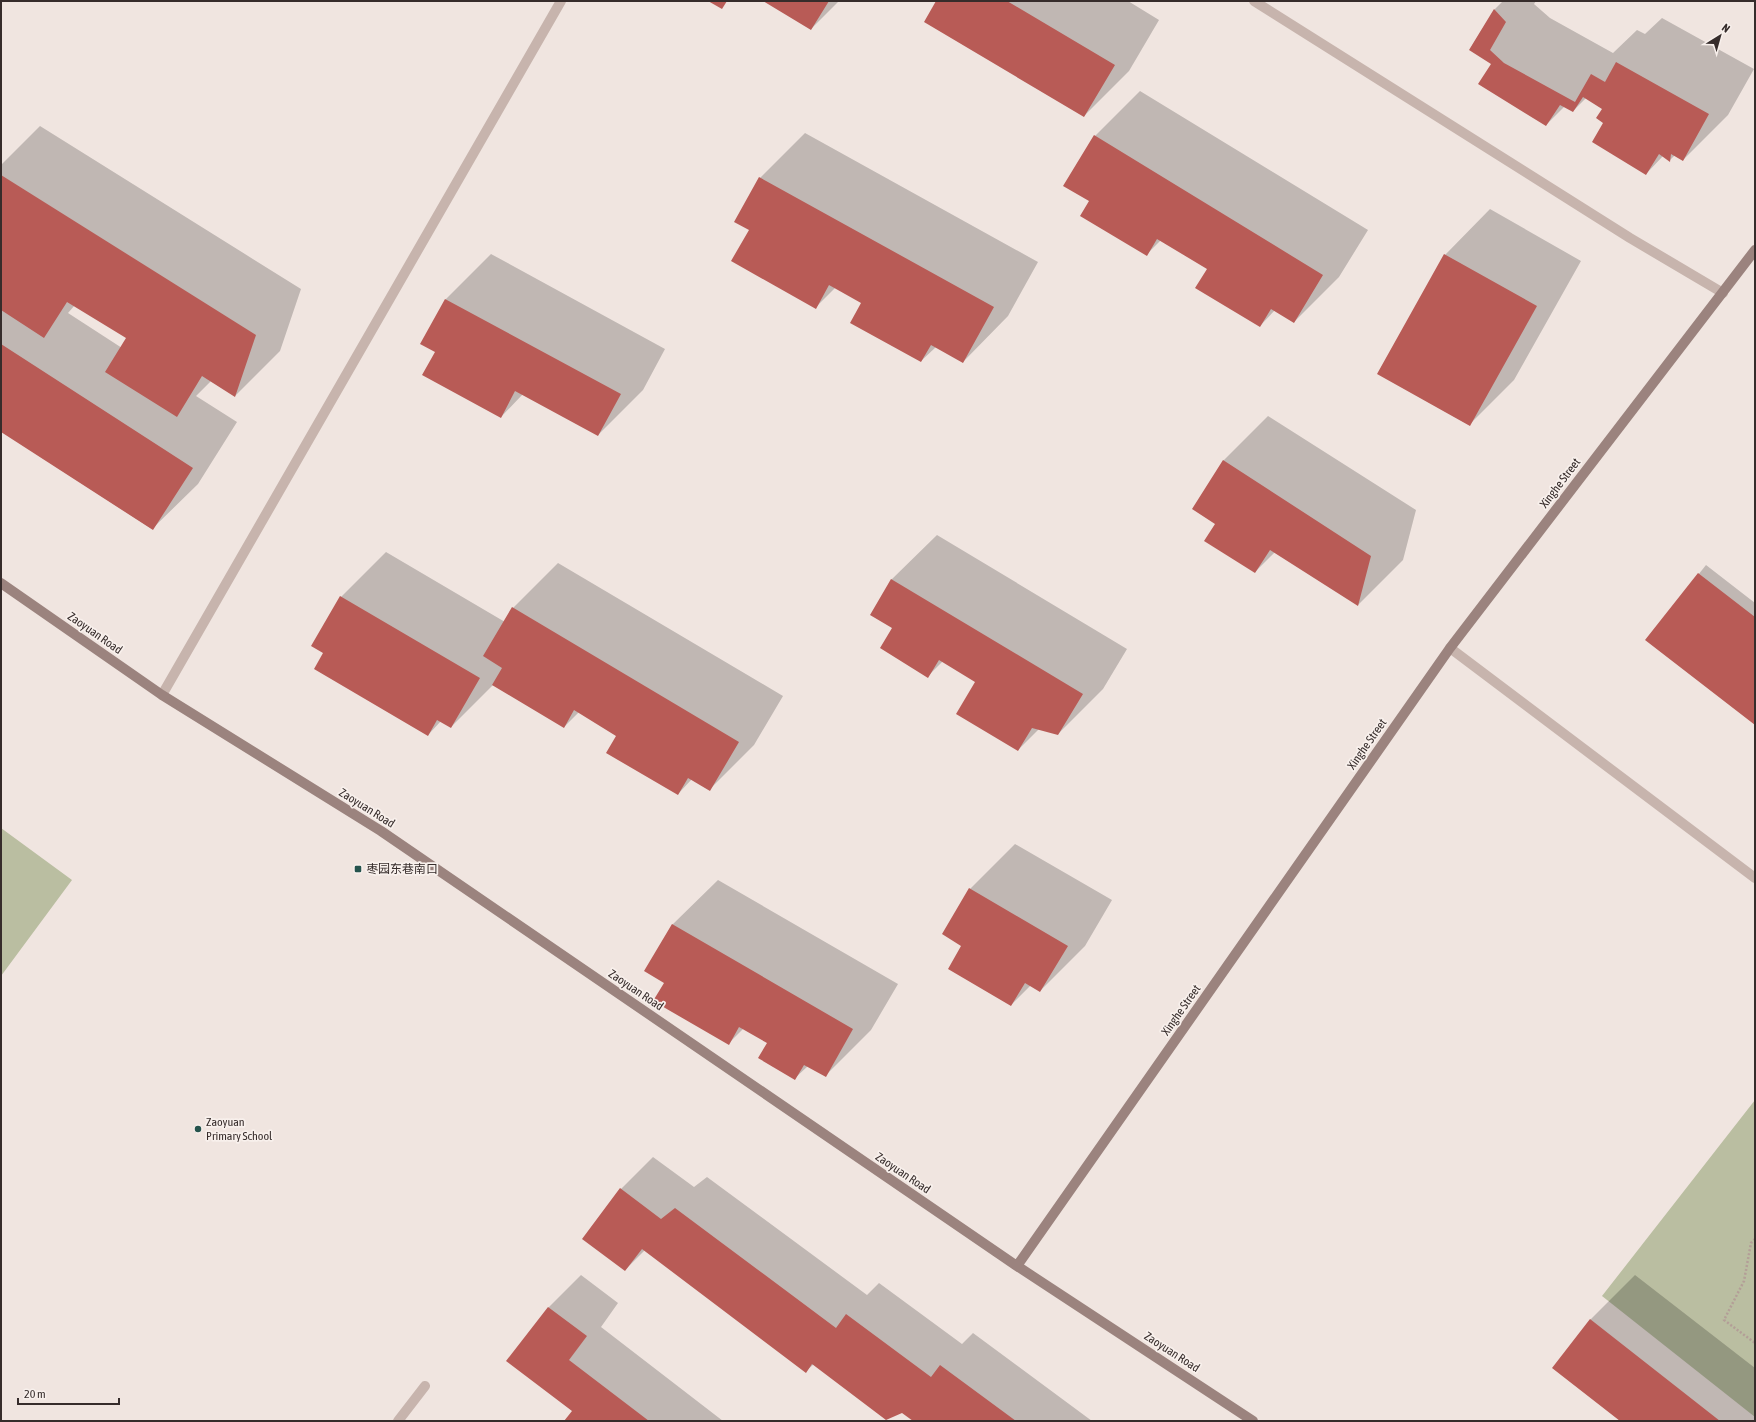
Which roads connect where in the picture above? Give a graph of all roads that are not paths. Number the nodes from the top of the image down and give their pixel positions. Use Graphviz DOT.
graph roads {
  1 [pos="561,1"];
  2 [pos="1254,1"];
  3 [pos="1755,250"];
  4 [pos="1722,293"];
  5 [pos="1,583"];
  6 [pos="1450,648"];
  7 [pos="162,695"];
  8 [pos="1755,878"];
  9 [pos="1017,1266"];
  10 [pos="425,1386"];
  11 [pos="398,1421"];
  12 [pos="1254,1421"];
  1 -- 7 [label="street"];
  2 -- 4 [label="street"];
  3 -- 4 [label="street, Xinghe Street"];
  4 -- 6 [label="street, Xinghe Street"];
  5 -- 7 [label="street, Zaoyuan Road"];
  6 -- 8 [label="street"];
  6 -- 9 [label="street, Xinghe Street"];
  7 -- 9 [label="street, Zaoyuan Road"];
  9 -- 12 [label="street, Zaoyuan Road"];
  10 -- 11 [label="street"];
}
